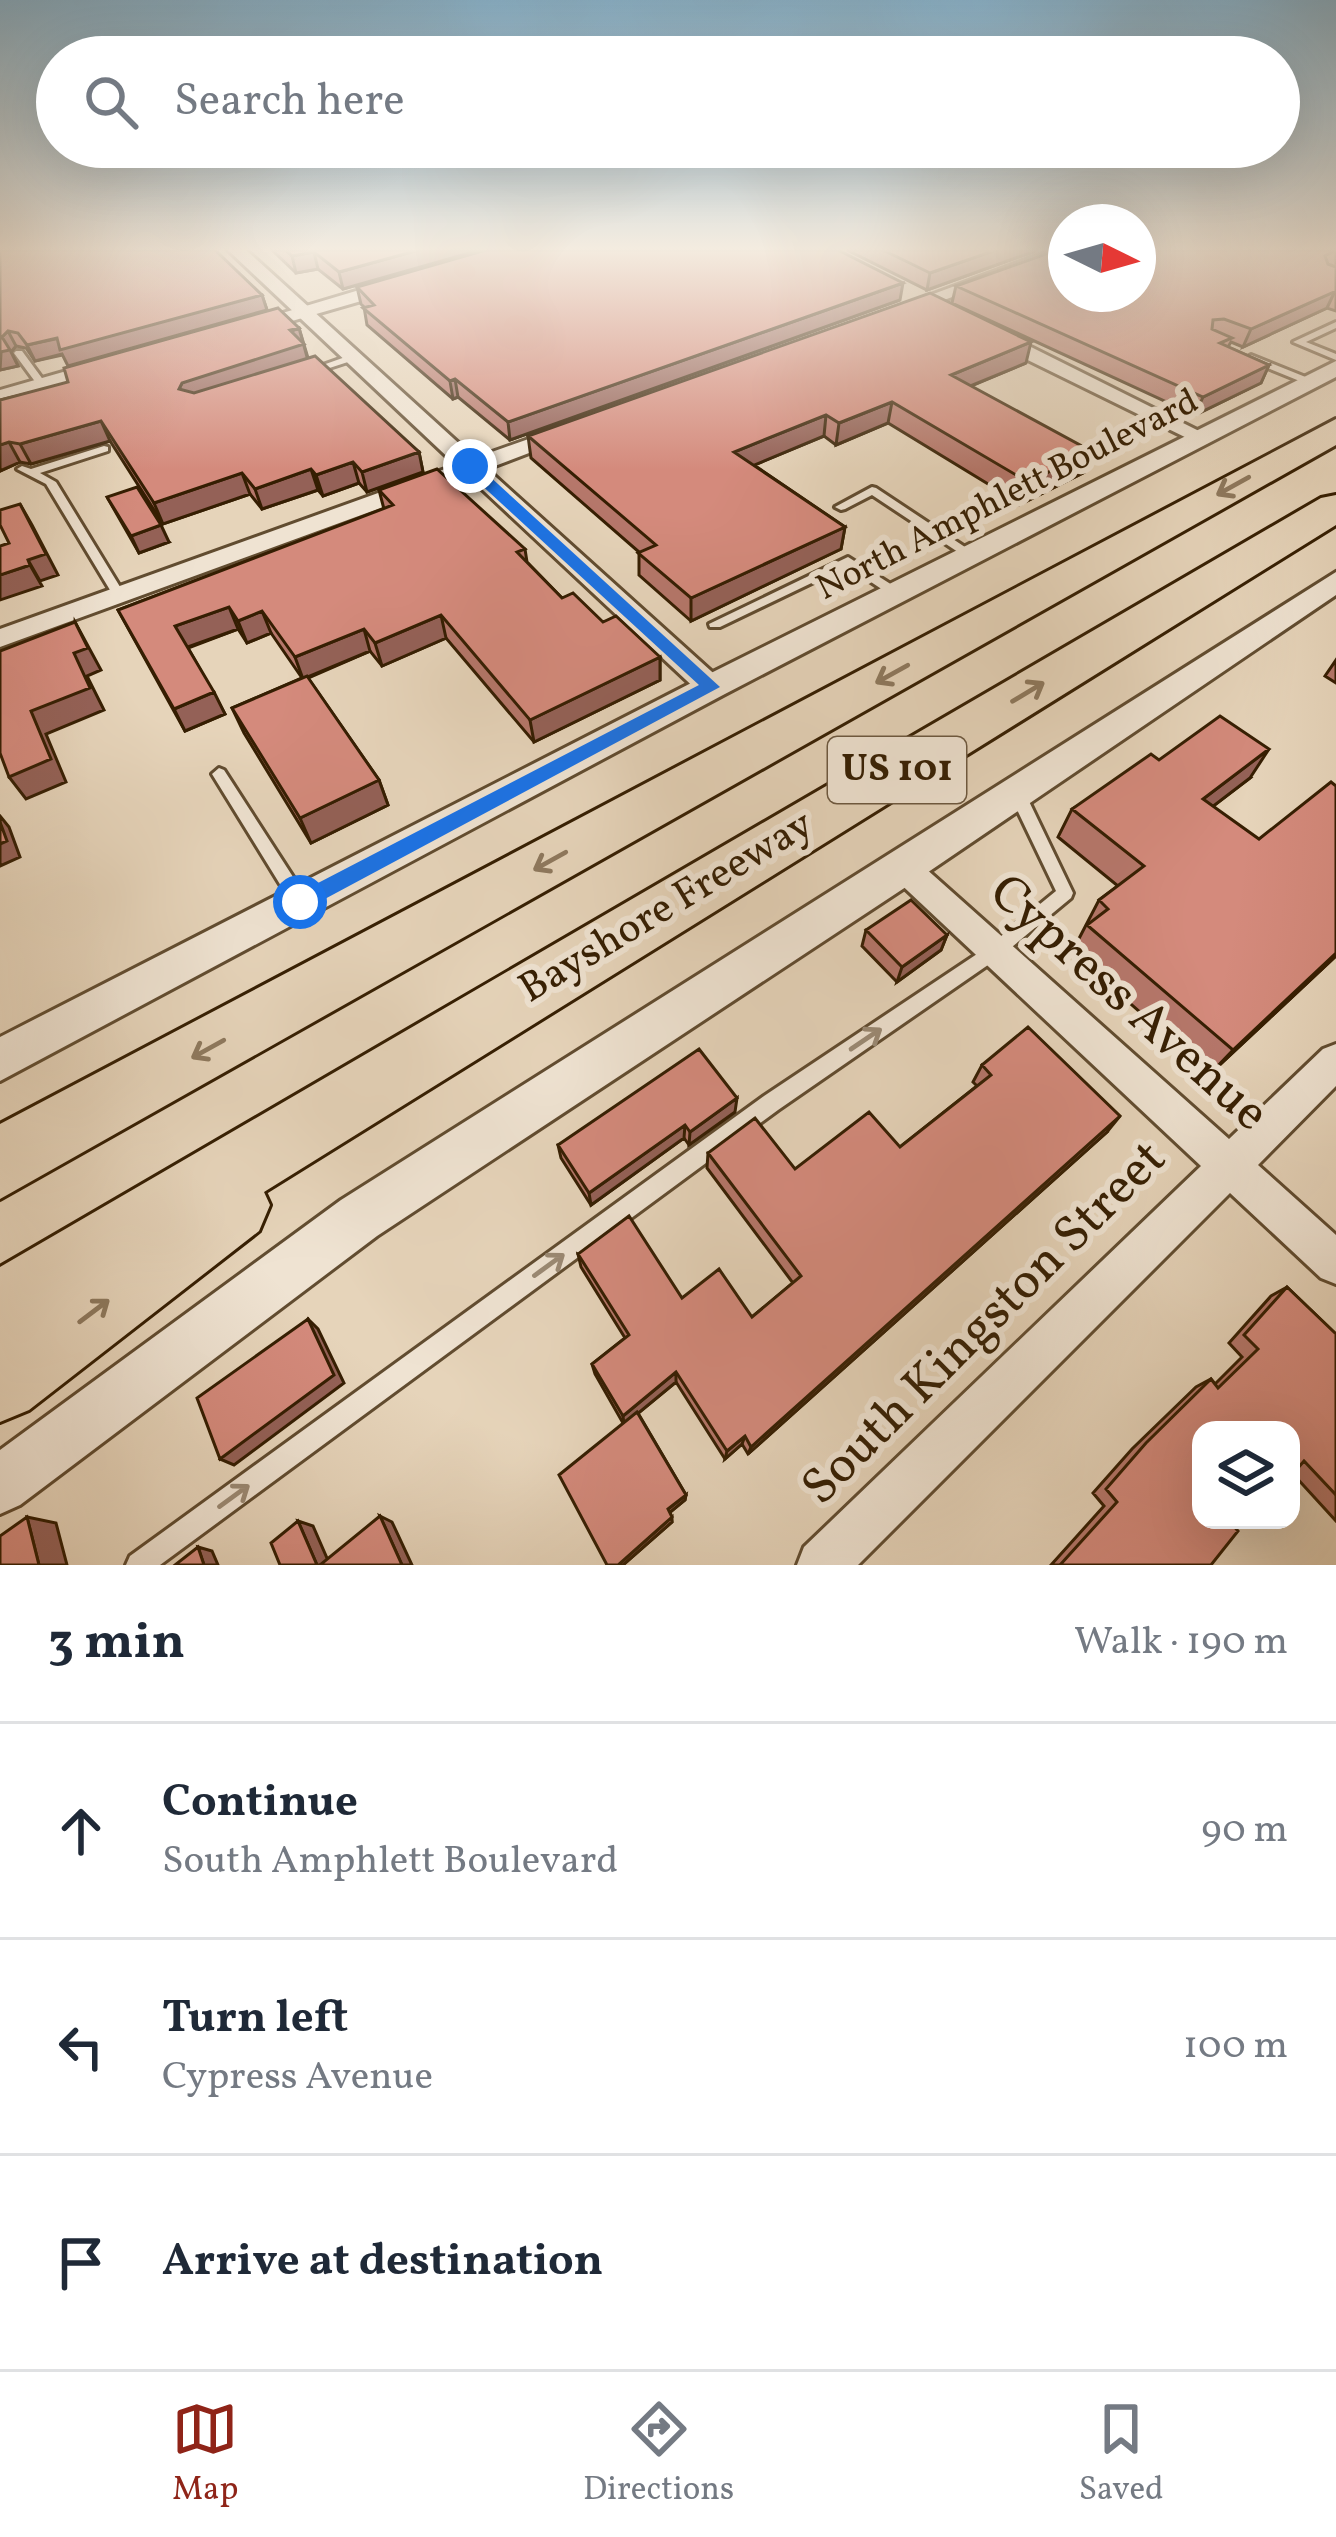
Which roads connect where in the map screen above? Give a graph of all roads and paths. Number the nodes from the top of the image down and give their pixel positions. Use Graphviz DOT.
graph roads {
  1 [pos="259,323"];
  2 [pos="317,323"];
  3 [pos="969,323"];
  4 [pos="1336,325"];
  5 [pos="209,337"];
  6 [pos="1231,350"];
  7 [pos="19,353"];
  8 [pos="142,357"];
  9 [pos="1336,357"];
  10 [pos="351,358"];
  11 [pos="1323,375"];
  12 [pos="296,376"];
  13 [pos="42,386"];
  14 [pos="0,398"];
  15 [pos="580,427"];
  16 [pos="1336,430"];
  17 [pos="1202,438"];
  18 [pos="104,449"];
  19 [pos="470,466"];
  20 [pos="841,507"];
  21 [pos="1336,507"];
  22 [pos="971,555"];
  23 [pos="1331,590"];
  24 [pos="896,593"];
  25 [pos="119,595"];
  26 [pos="715,624"];
  27 [pos="0,638"];
  28 [pos="711,687"];
  29 [pos="219,774"];
  30 [pos="1017,793"];
  31 [pos="904,868"];
  32 [pos="300,902"];
  33 [pos="995,951"];
  34 [pos="459,1033"];
  35 [pos="0,1060"];
  36 [pos="1336,1061"];
  37 [pos="0,1163"];
  38 [pos="1228,1165"];
  39 [pos="1336,1263"];
  40 [pos="0,1311"];
  41 [pos="0,1382"];
  42 [pos="0,1485"];
  43 [pos="140,1565"];
  44 [pos="822,1565"];
  1 -- 5 [label="street"];
  2 -- 10 [label="street"];
  3 -- 17 [label="street"];
  4 -- 9 [label="lane"];
  6 -- 11 [label="lane"];
  7 -- 13 [label="lane"];
  8 -- 13 [label="street"];
  10 -- 12 [label="lane"];
  10 -- 19 [label="street"];
  11 -- 17 [label="street, North Amphlett Boulevard"];
  13 -- 14 [label="street"];
  15 -- 19 [label="street"];
  16 -- 37 [label="highway, US 101, one-way"];
  17 -- 22 [label="street, North Amphlett Boulevard"];
  18 -- 25 [label="lane"];
  19 -- 25 [label="street"];
  19 -- 28 [label="street"];
  20 -- 22 [label="lane"];
  34 -- 21 [label="highway, Bayshore Freeway / US 101, one-way"];
  22 -- 24 [label="street, North Amphlett Boulevard"];
  23 -- 30 [label="street"];
  24 -- 26 [label="lane"];
  24 -- 28 [label="street, North Amphlett Boulevard"];
  25 -- 27 [label="street"];
  28 -- 32 [label="street, North Amphlett Boulevard"];
  29 -- 32 [label="lane"];
  30 -- 31 [label="street"];
  30 -- 33 [label="lane"];
  31 -- 33 [label="street, Cypress Avenue"];
  31 -- 42 [label="street"];
  32 -- 35 [label="street, North Amphlett Boulevard"];
  33 -- 38 [label="street, Cypress Avenue"];
  43 -- 33 [label="lane, one-way"];
  34 -- 40 [label="highway, Bayshore Freeway / US 101"];
  41 -- 34 [label="highway, one-way"];
  36 -- 38 [label="street, South Kingston Street"];
  38 -- 39 [label="street, Cypress Avenue"];
  38 -- 44 [label="street, South Kingston Street"];
}
